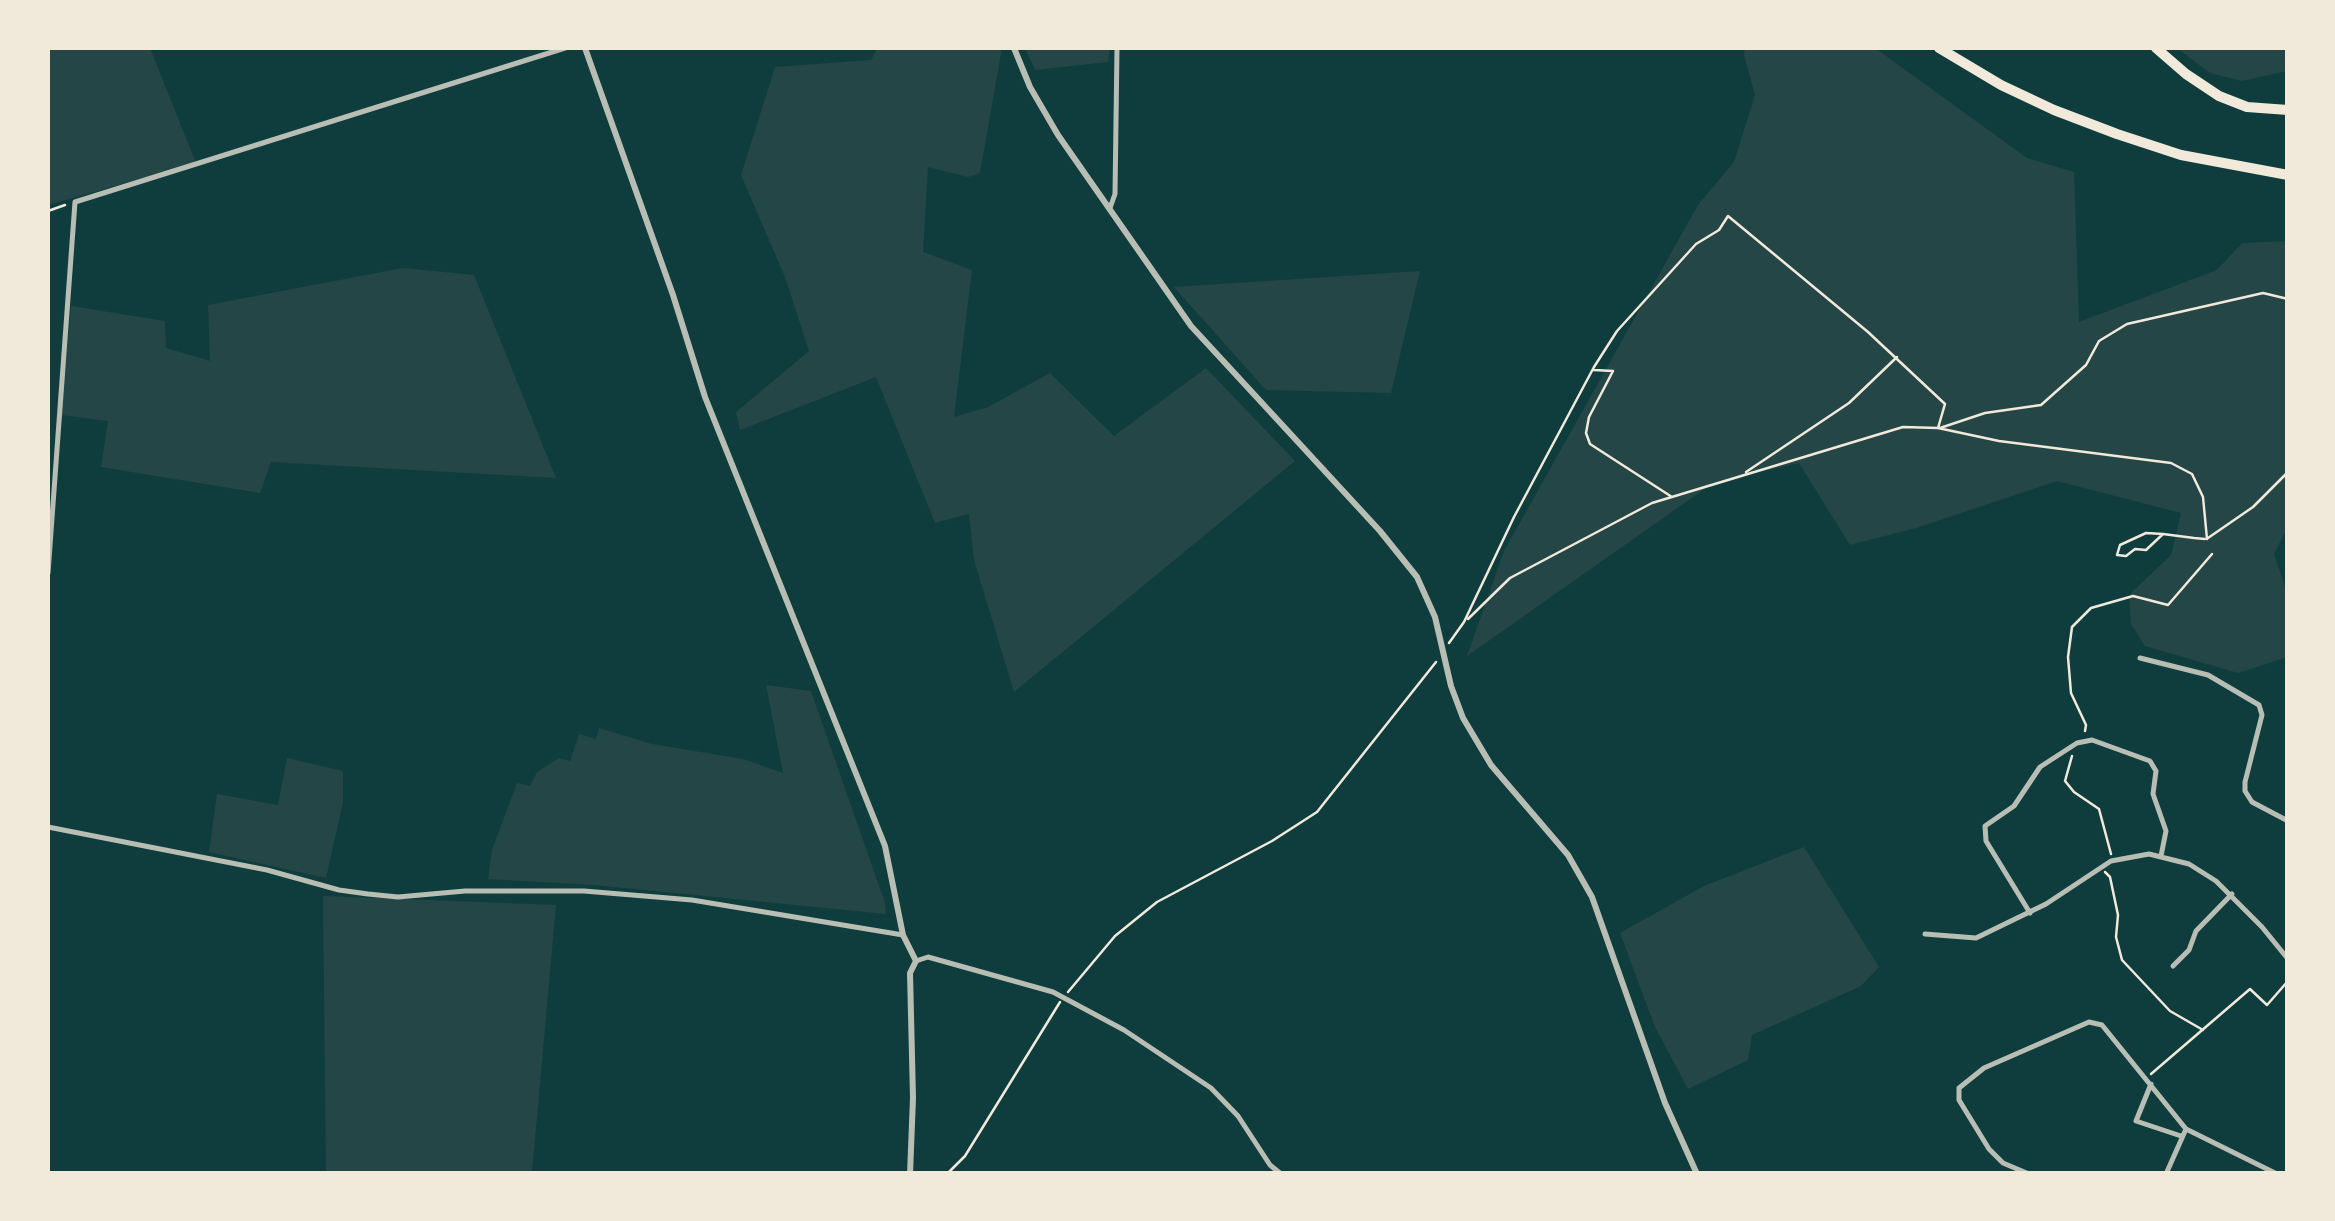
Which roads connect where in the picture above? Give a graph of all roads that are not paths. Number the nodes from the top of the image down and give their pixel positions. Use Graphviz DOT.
graph roads {
  1 [pos="565,48"];
  2 [pos="585,48"];
  3 [pos="1014,48"];
  4 [pos="1117,48"];
  5 [pos="1939,48"];
  6 [pos="2156,48"];
  7 [pos="2288,110"];
  8 [pos="2288,175"];
  9 [pos="1109,210"];
  10 [pos="48,573"];
  11 [pos="2140,658"];
  12 [pos="2288,820"];
  13 [pos="48,828"];
  14 [pos="2161,856"];
  15 [pos="2232,894"];
  16 [pos="2030,913"];
  17 [pos="1925,934"];
  18 [pos="903,935"];
  19 [pos="2288,958"];
  20 [pos="916,961"];
  21 [pos="2173,966"];
  22 [pos="2149,1081"];
  23 [pos="2186,1129"];
  24 [pos="2181,1136"];
  25 [pos="910,1174"];
  26 [pos="1281,1174"];
  27 [pos="1697,1174"];
  28 [pos="2028,1174"];
  29 [pos="2166,1174"];
  30 [pos="2276,1174"];
  1 -- 10 [label="street"];
  2 -- 18 [label="street"];
  3 -- 9 [label="street"];
  4 -- 9 [label="street"];
  5 -- 8 [label="highway"];
  6 -- 7 [label="highway"];
  9 -- 27 [label="street"];
  11 -- 12 [label="street"];
  13 -- 18 [label="street"];
  14 -- 15 [label="street"];
  14 -- 16 [label="street"];
  14 -- 16 [label="street"];
  15 -- 19 [label="street"];
  15 -- 21 [label="street"];
  16 -- 17 [label="street"];
  18 -- 20 [label="street"];
  20 -- 25 [label="street"];
  20 -- 26 [label="street"];
  22 -- 23 [label="street"];
  22 -- 24 [label="street"];
  22 -- 28 [label="street"];
  23 -- 24 [label="street"];
  23 -- 30 [label="street"];
  24 -- 29 [label="street"];
}
